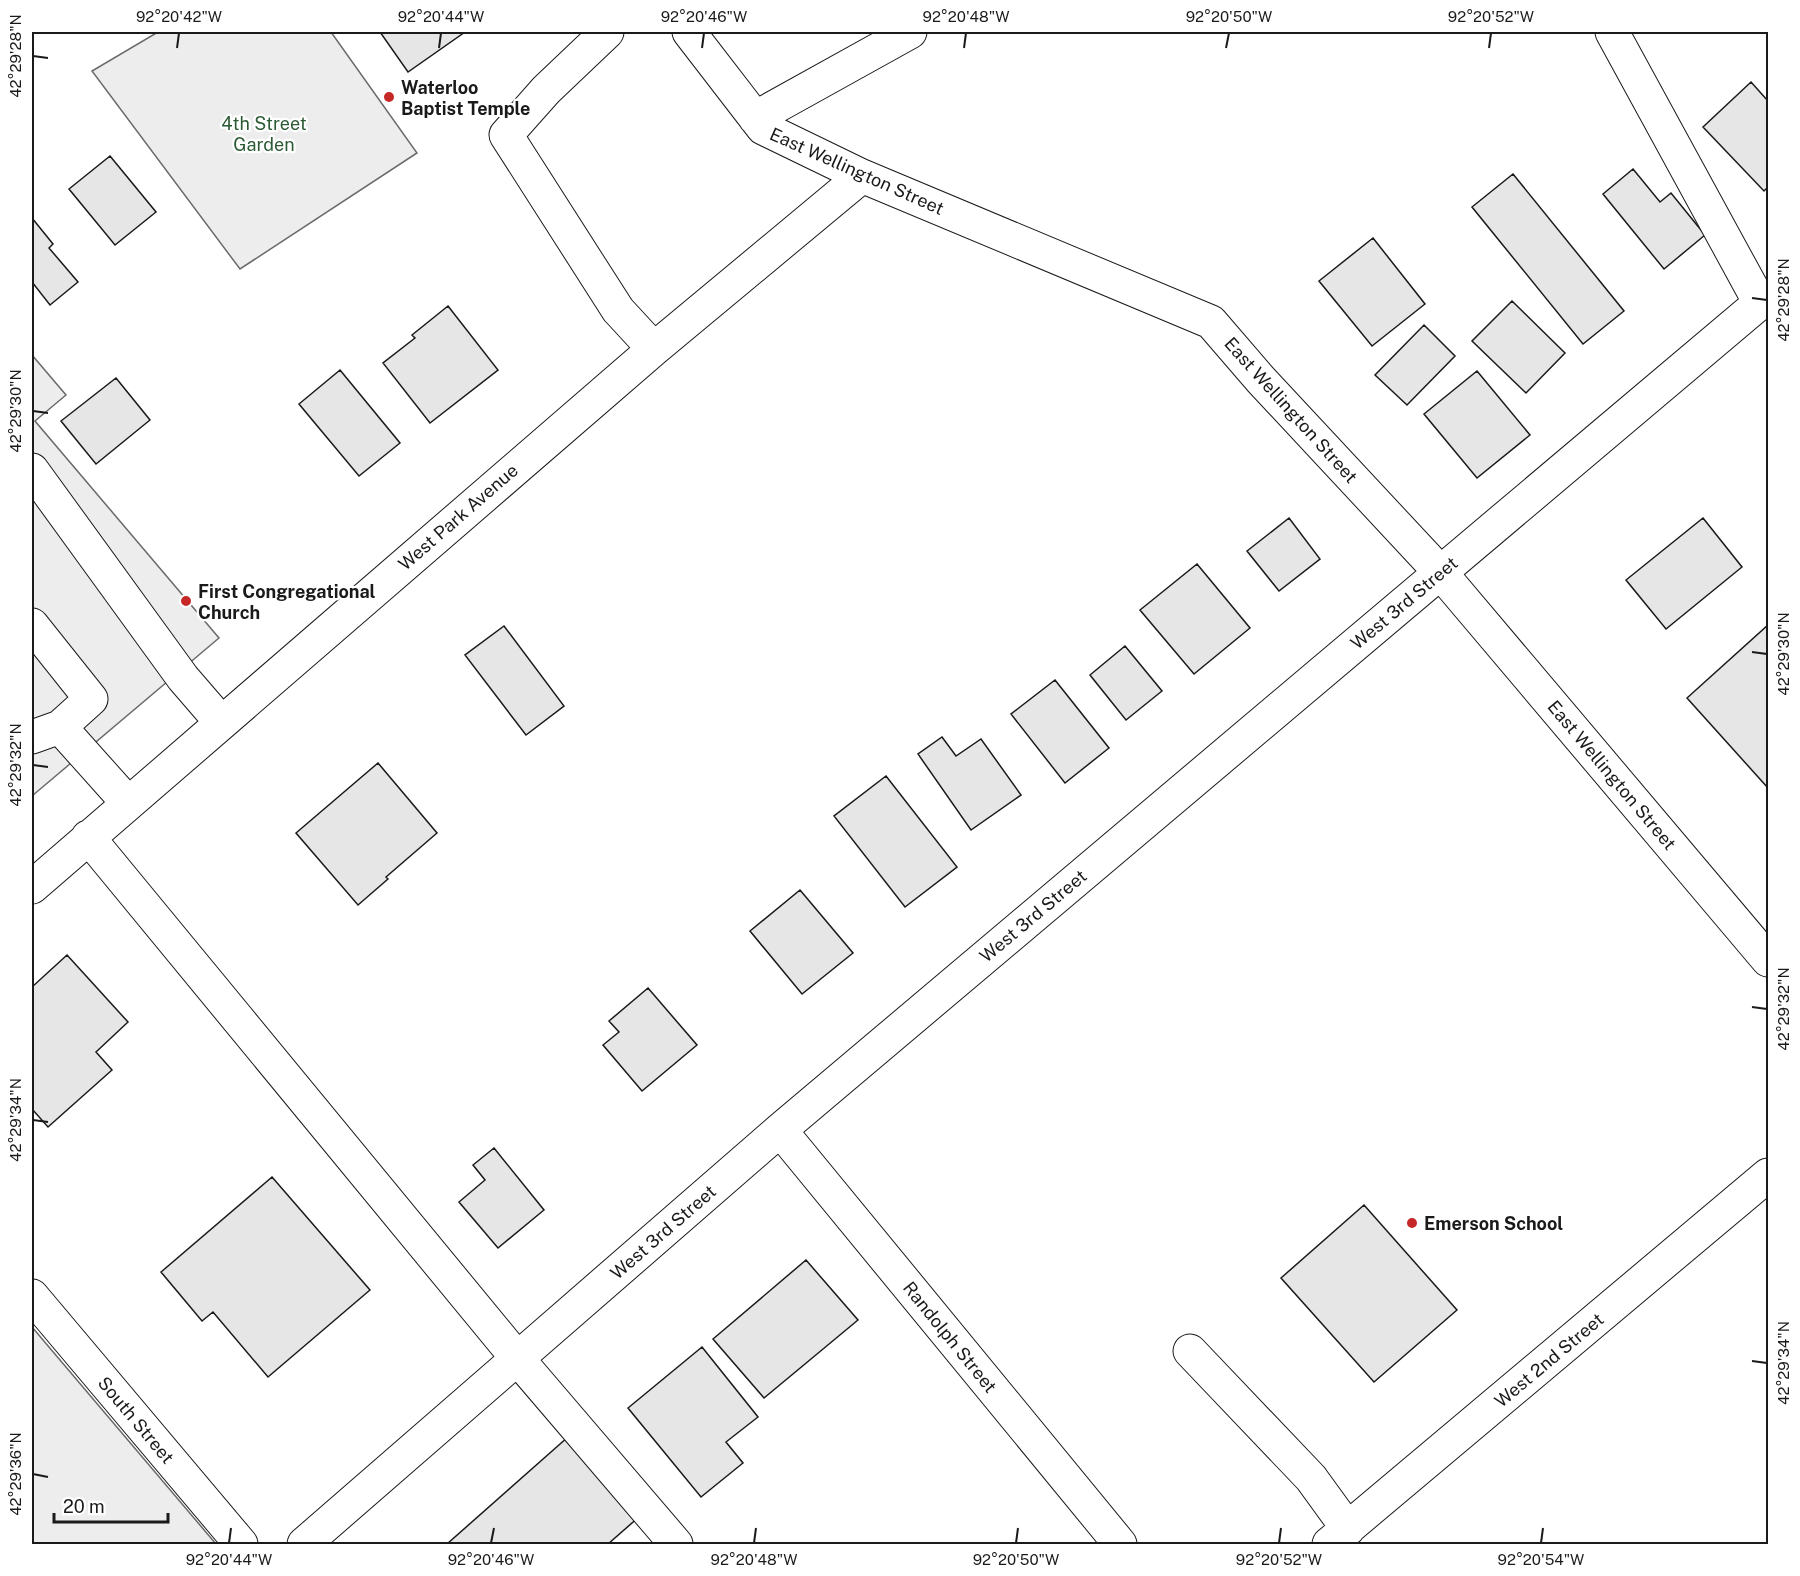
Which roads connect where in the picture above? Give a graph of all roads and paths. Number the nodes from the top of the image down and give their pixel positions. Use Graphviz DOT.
graph roads {
  1 [pos="607,32"];
  2 [pos="689,32"];
  3 [pos="910,32"];
  4 [pos="1612,32"];
  5 [pos="754,118"];
  6 [pos="862,176"];
  7 [pos="1764,300"];
  8 [pos="654,349"];
  9 [pos="32,470"];
  10 [pos="1440,572"];
  11 [pos="32,625"];
  12 [pos="221,722"];
  13 [pos="46,732"];
  14 [pos="128,803"];
  15 [pos="88,837"];
  16 [pos="32,887"];
  17 [pos="1768,960"];
  18 [pos="780,1130"];
  19 [pos="1768,1175"];
  20 [pos="32,1296"];
  21 [pos="1190,1352"];
  22 [pos="517,1358"];
  23 [pos="1339,1537"];
  24 [pos="241,1545"];
  25 [pos="304,1545"];
  26 [pos="676,1545"];
  27 [pos="1120,1545"];
  1 -- 8 [label="street"];
  2 -- 5 [label="street, East Wellington Street"];
  3 -- 5 [label="street"];
  4 -- 7 [label="street"];
  5 -- 6 [label="street, East Wellington Street"];
  6 -- 8 [label="street, West Park Avenue"];
  6 -- 10 [label="street, East Wellington Street"];
  7 -- 10 [label="street, West 3rd Street"];
  8 -- 12 [label="street, West Park Avenue"];
  9 -- 12 [label="street"];
  10 -- 17 [label="street, East Wellington Street"];
  10 -- 18 [label="street, West 3rd Street"];
  11 -- 13 [label="street"];
  12 -- 14 [label="street, West Park Avenue"];
  13 -- 14 [label="street"];
  14 -- 15 [label="street, West Park Avenue"];
  15 -- 16 [label="street, West Park Avenue"];
  15 -- 22 [label="street"];
  18 -- 22 [label="street, West 3rd Street"];
  18 -- 27 [label="street, Randolph Street"];
  19 -- 23 [label="street, West 2nd Street"];
  20 -- 24 [label="street, South Street"];
  21 -- 23 [label="street"];
  22 -- 25 [label="street, West 3rd Street"];
  22 -- 26 [label="street"];
}
